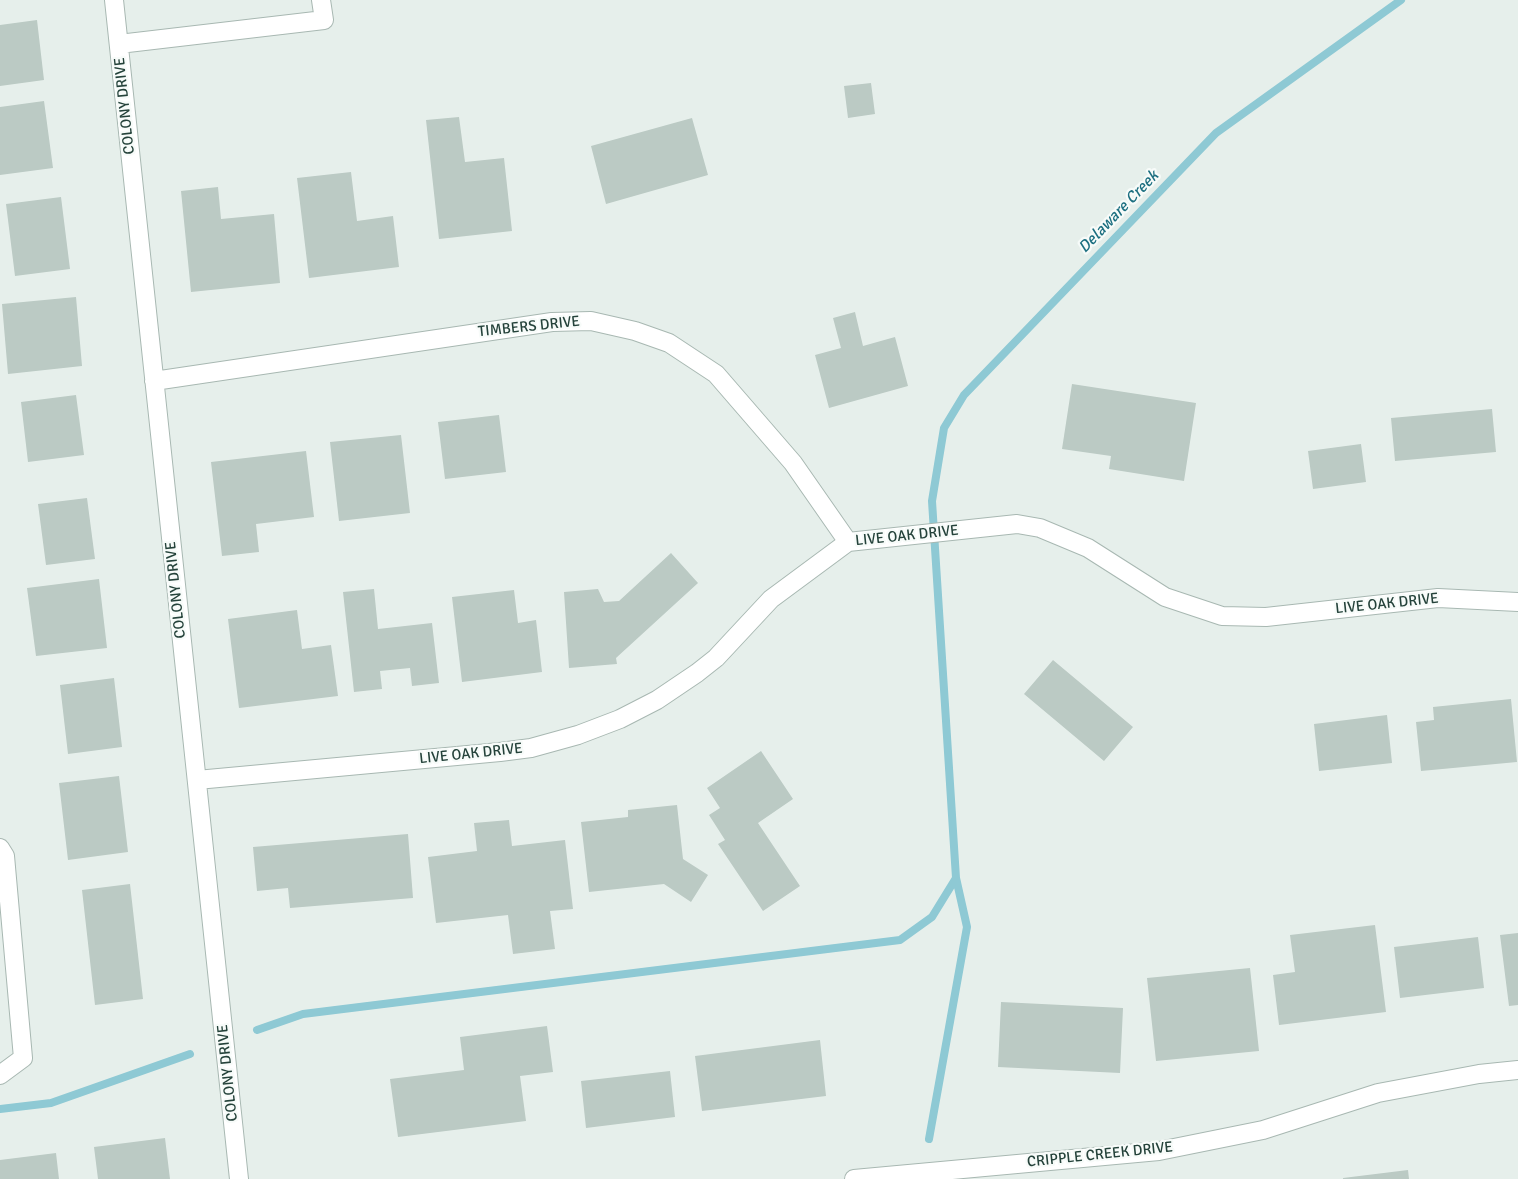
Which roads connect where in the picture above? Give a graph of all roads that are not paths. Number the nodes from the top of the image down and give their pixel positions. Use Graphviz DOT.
graph roads {
  1 [pos="114,0"];
  2 [pos="321,0"];
  3 [pos="119,44"];
  4 [pos="154,381"];
  5 [pos="848,542"];
  6 [pos="1518,602"];
  7 [pos="196,780"];
  8 [pos="0,848"];
  9 [pos="1518,1070"];
  10 [pos="0,1075"];
  11 [pos="239,1179"];
  12 [pos="854,1179"];
  1 -- 3 [label="street, COLONY DRIVE"];
  2 -- 3 [label="street"];
  3 -- 4 [label="street, COLONY DRIVE"];
  4 -- 5 [label="street, TIMBERS DRIVE"];
  4 -- 7 [label="street, COLONY DRIVE"];
  5 -- 6 [label="street, LIVE OAK DRIVE"];
  5 -- 7 [label="street, LIVE OAK DRIVE"];
  7 -- 11 [label="street, COLONY DRIVE"];
  8 -- 10 [label="street"];
  9 -- 12 [label="street, CRIPPLE CREEK DRIVE"];
}
